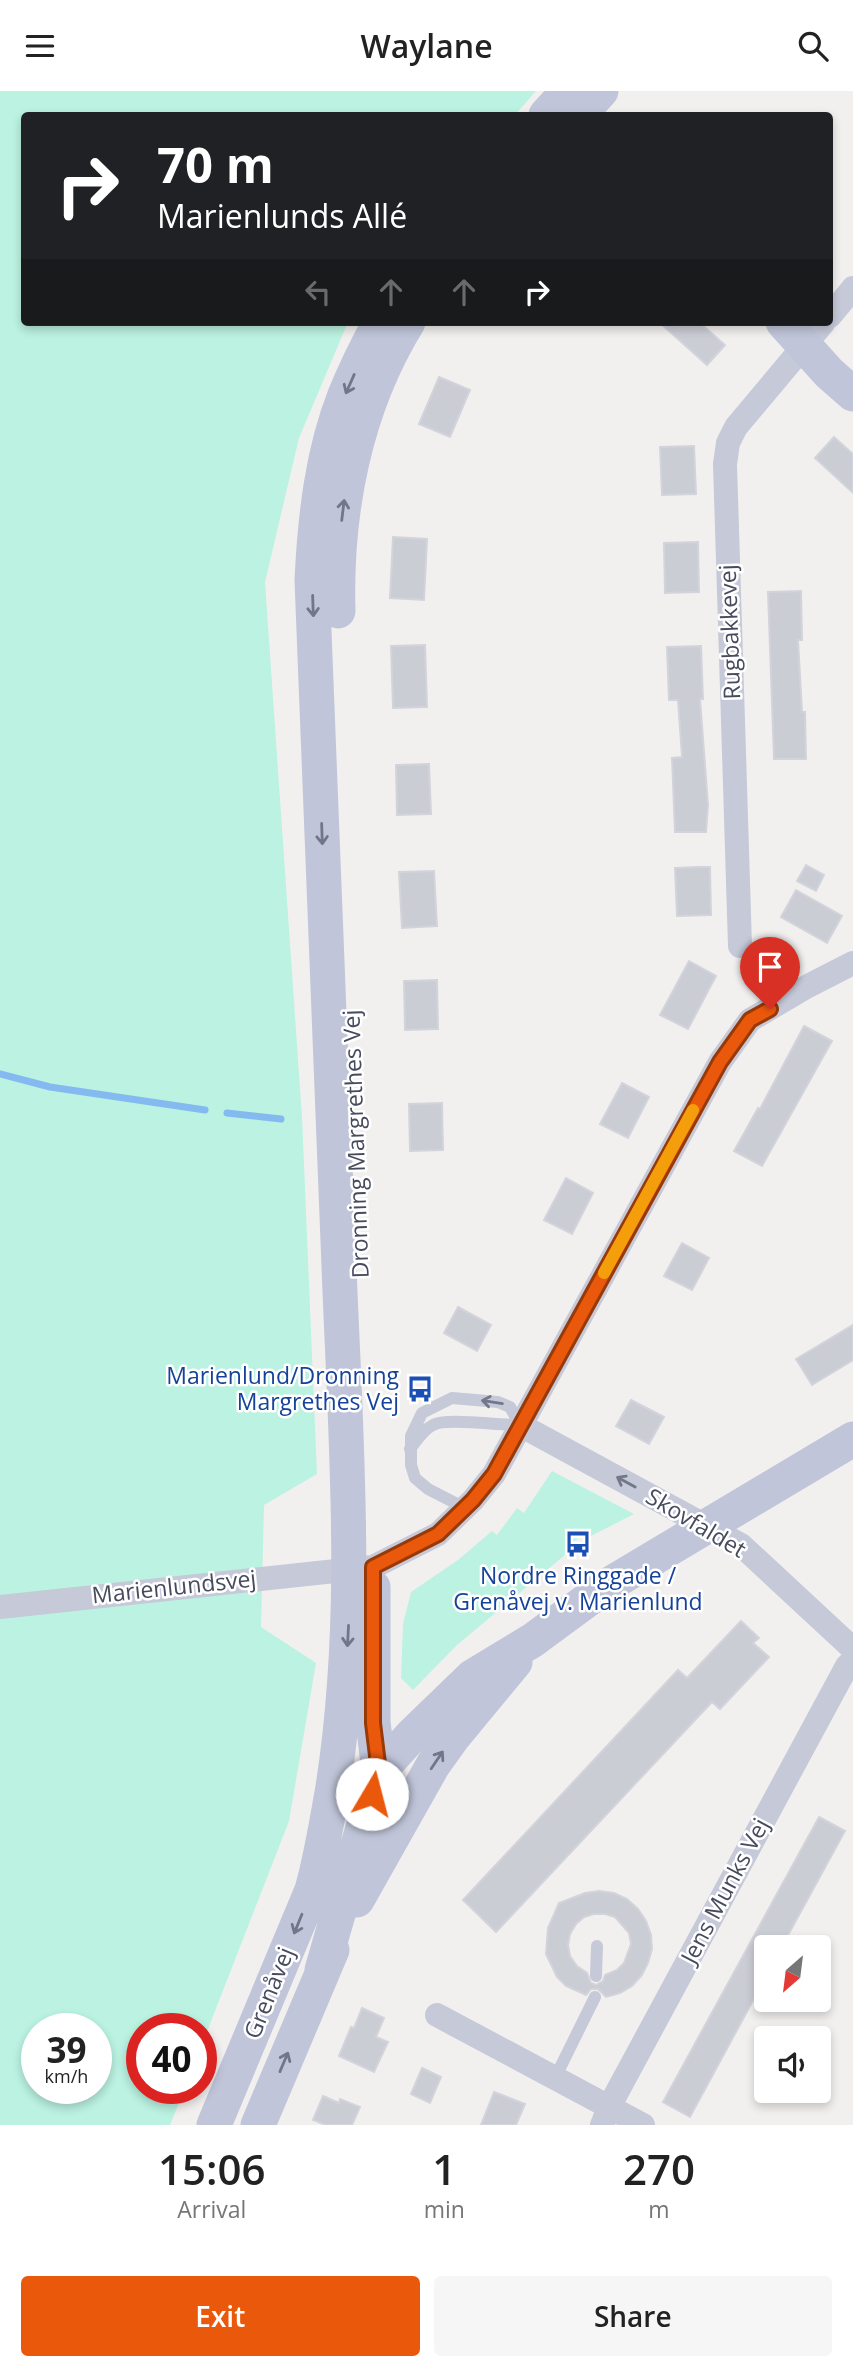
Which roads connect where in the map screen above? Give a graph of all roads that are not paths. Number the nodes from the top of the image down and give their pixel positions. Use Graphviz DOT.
graph roads {
  1 [pos="568,91"];
  2 [pos="601,91"];
  3 [pos="549,112"];
  4 [pos="582,112"];
  5 [pos="853,288"];
  6 [pos="833,312"];
  7 [pos="378,326"];
  8 [pos="406,326"];
  9 [pos="804,330"];
  10 [pos="853,394"];
  11 [pos="740,946"];
  12 [pos="853,963"];
  13 [pos="520,1425"];
  14 [pos="853,1439"];
  15 [pos="410,1449"];
  16 [pos="465,1508"];
  17 [pos="708,1527"];
  18 [pos="361,1567"];
  19 [pos="0,1607"];
  20 [pos="533,1640"];
  21 [pos="853,1649"];
  22 [pos="853,1660"];
  23 [pos="373,1723"];
  24 [pos="413,1734"];
  25 [pos="379,1772"];
  26 [pos="321,1860"];
  27 [pos="597,1946"];
  28 [pos="322,1971"];
  29 [pos="596,1976"];
  30 [pos="595,1997"];
  31 [pos="438,2015"];
  32 [pos="555,2078"];
  33 [pos="606,2116"];
  34 [pos="215,2125"];
  35 [pos="258,2125"];
  36 [pos="643,2125"];
  1 -- 3 [label="street"];
  2 -- 4 [label="street"];
  5 -- 6 [label="street"];
  7 -- 18 [label="street, Dronning Margrethes Vej, one-way"];
  18 -- 8 [label="street, Dronning Margrethes Vej, one-way"];
  9 -- 10 [label="street"];
  9 -- 11 [label="street, Rugbakkevej"];
  12 -- 13 [label="street"];
  13 -- 15 [label="lane"];
  13 -- 15 [label="lane, one-way"];
  13 -- 16 [label="street"];
  17 -- 13 [label="street, Skovfaldet, one-way"];
  14 -- 17 [label="street"];
  15 -- 16 [label="lane"];
  16 -- 18 [label="street"];
  17 -- 20 [label="street"];
  17 -- 21 [label="street, Skovfaldet"];
  18 -- 19 [label="street, Marienlundsvej"];
  18 -- 23 [label="street, Dronning Margrethes Vej"];
  18 -- 26 [label="street, Dronning Margrethes Vej, one-way"];
  20 -- 24 [label="street"];
  28 -- 20 [label="street, one-way"];
  22 -- 33 [label="street, Jens Munks Vej"];
  23 -- 24 [label="street"];
  23 -- 25 [label="street, Dronning Margrethes Vej"];
  24 -- 25 [label="street"];
  25 -- 26 [label="street"];
  25 -- 28 [label="street, Dronning Margrethes Vej"];
  26 -- 34 [label="street, Grenåvej, one-way"];
  27 -- 29 [label="lane"];
  35 -- 28 [label="street, Grenåvej, one-way"];
  30 -- 32 [label="lane"];
  31 -- 32 [label="street"];
  32 -- 33 [label="street"];
  33 -- 36 [label="street"];
}
